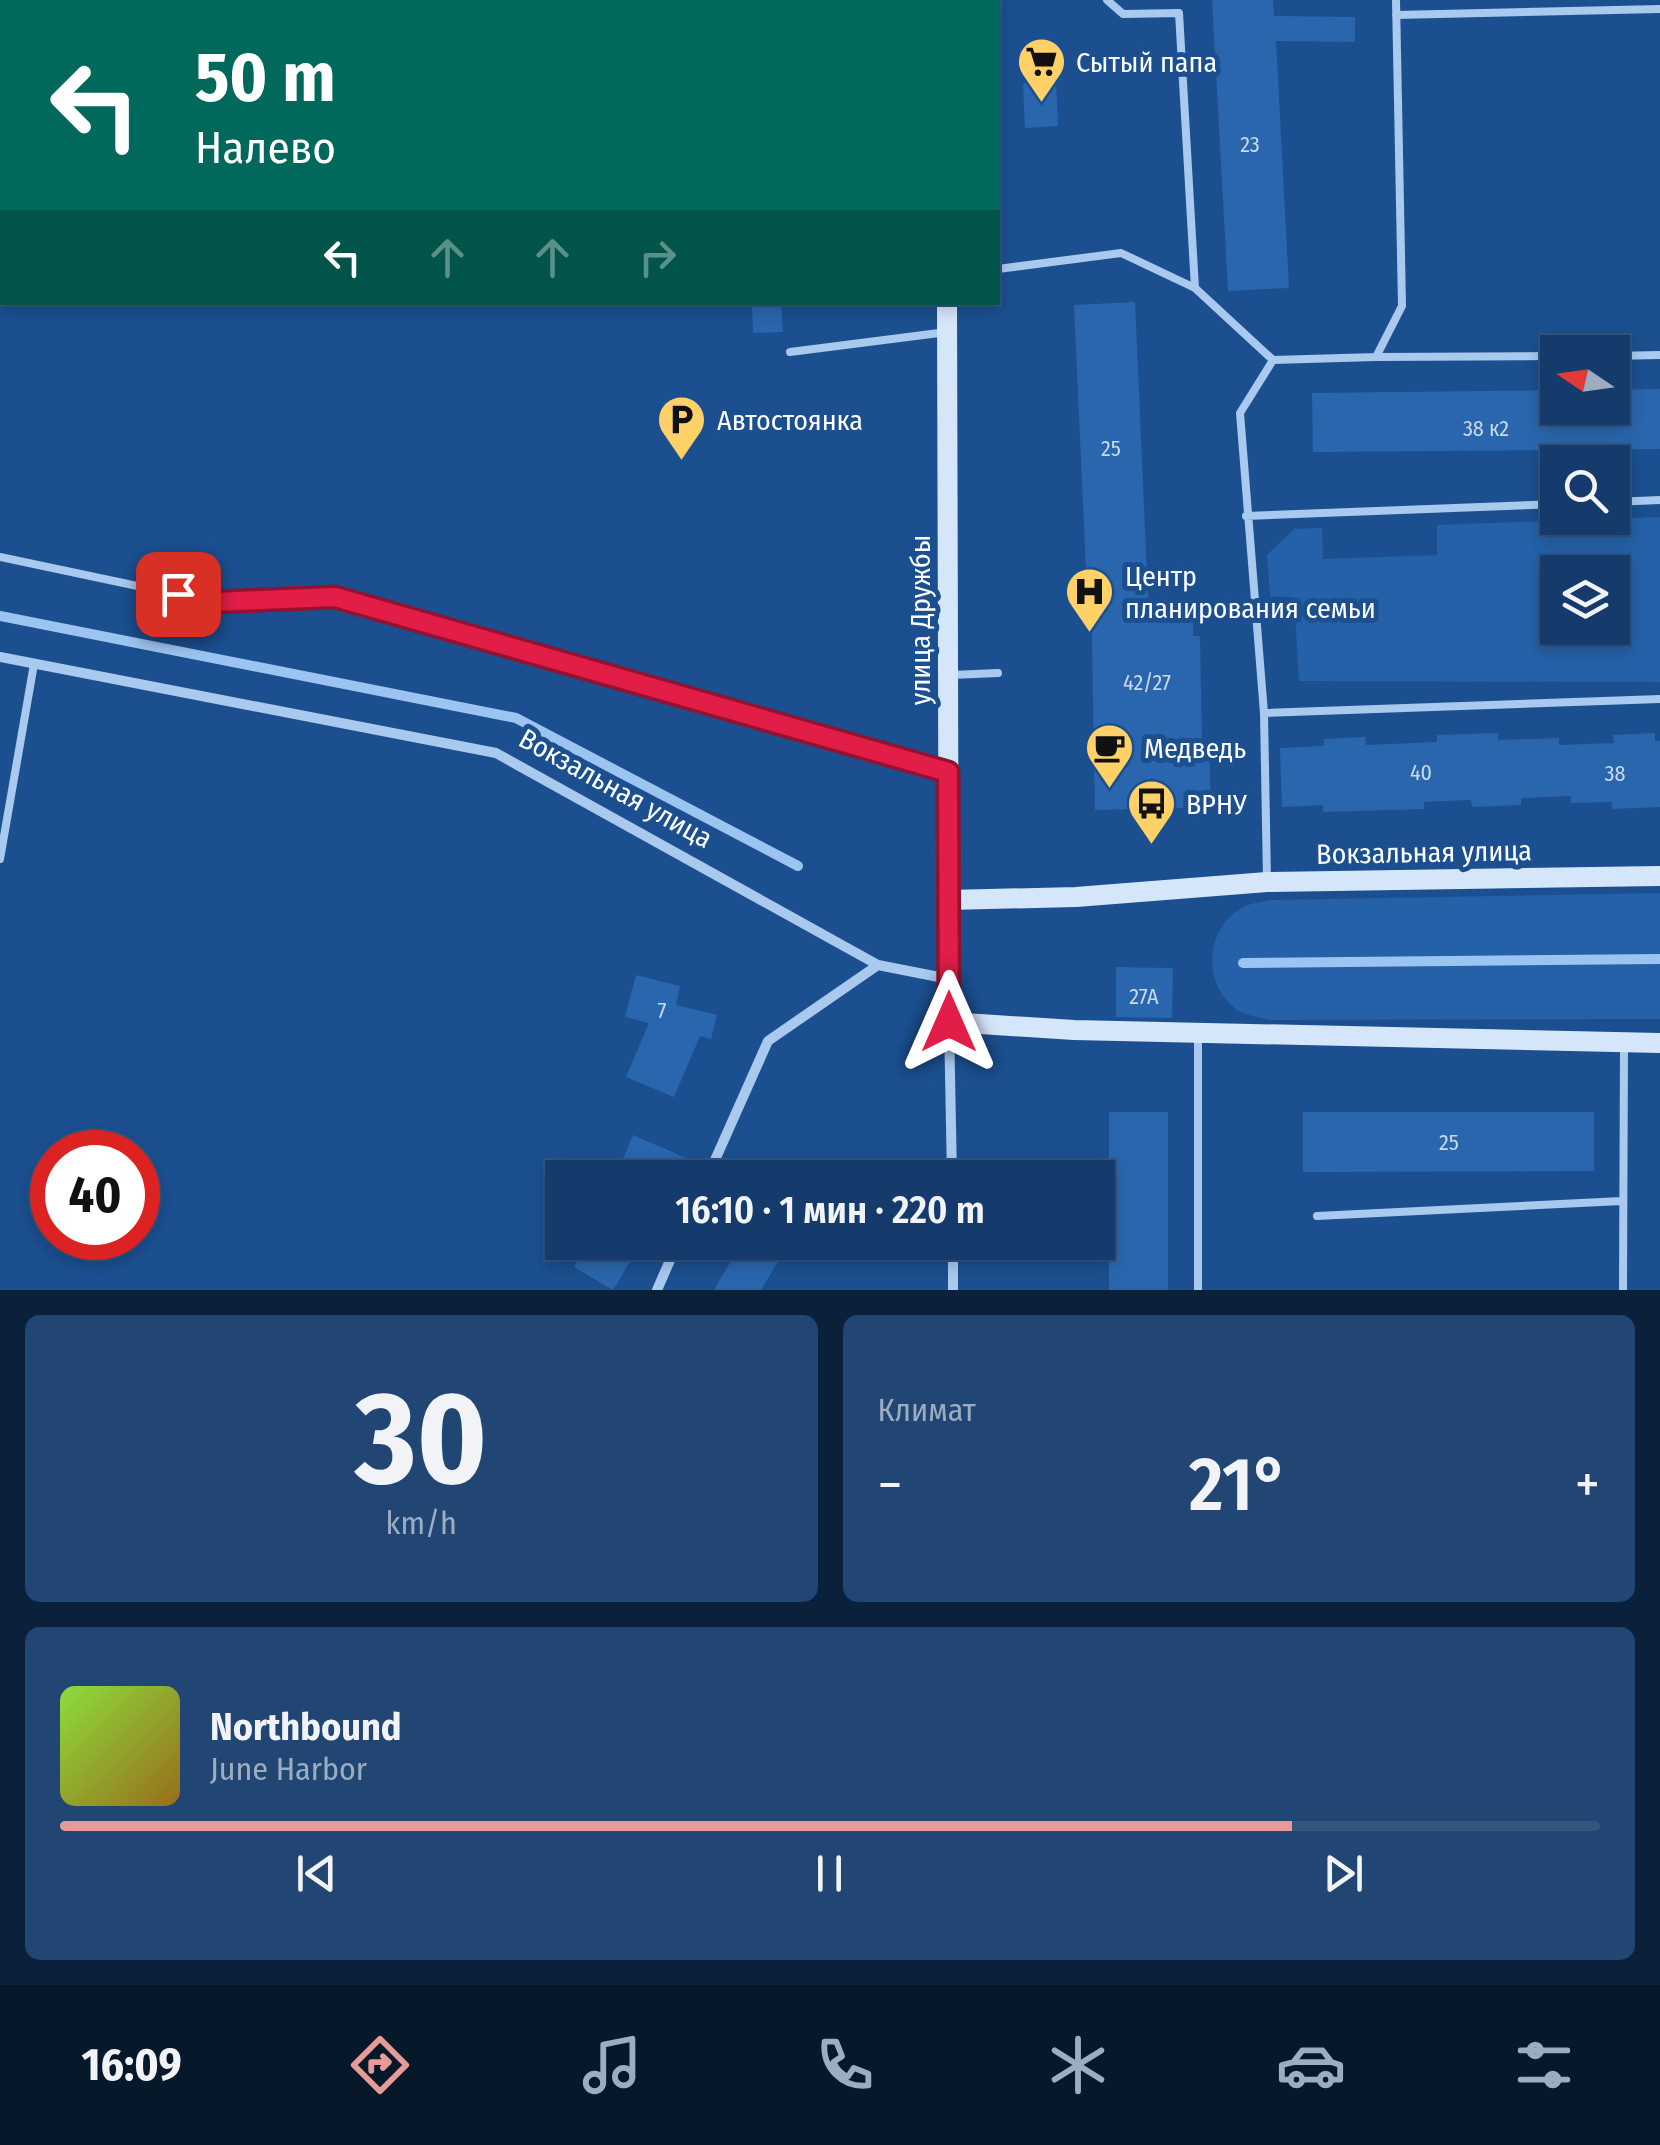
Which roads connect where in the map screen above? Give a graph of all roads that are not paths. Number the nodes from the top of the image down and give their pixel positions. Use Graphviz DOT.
graph roads {
  1 [pos="1107,0"];
  2 [pos="1396,0"];
  3 [pos="1660,9"];
  4 [pos="1396,15"];
  5 [pos="1000,269"];
  6 [pos="1195,288"];
  7 [pos="946,305"];
  8 [pos="947,332"];
  9 [pos="790,352"];
  10 [pos="1660,355"];
  11 [pos="1540,356"];
  12 [pos="1630,356"];
  13 [pos="1376,357"];
  14 [pos="1273,360"];
  15 [pos="1660,500"];
  16 [pos="1630,501"];
  17 [pos="1540,505"];
  18 [pos="1246,516"];
  19 [pos="0,557"];
  20 [pos="0,657"];
  21 [pos="34,664"];
  22 [pos="998,673"];
  23 [pos="948,675"];
  24 [pos="1660,699"];
  25 [pos="1264,713"];
  26 [pos="948,772"];
  27 [pos="0,859"];
  28 [pos="1660,876"];
  29 [pos="1267,882"];
  30 [pos="948,900"];
  31 [pos="878,965"];
  32 [pos="949,979"];
  33 [pos="949,1022"];
  34 [pos="1198,1032"];
  35 [pos="1624,1043"];
  36 [pos="1660,1043"];
  37 [pos="715,1160"];
  38 [pos="952,1160"];
  39 [pos="1622,1201"];
  40 [pos="1316,1216"];
  41 [pos="670,1260"];
  42 [pos="953,1260"];
  43 [pos="657,1290"];
  44 [pos="954,1290"];
  45 [pos="1198,1290"];
  46 [pos="1623,1290"];
  1 -- 6 [label="lane"];
  2 -- 4 [label="lane"];
  3 -- 4 [label="lane"];
  4 -- 13 [label="lane"];
  5 -- 6 [label="lane"];
  6 -- 14 [label="lane"];
  7 -- 8 [label="street, улица Дружбы"];
  8 -- 9 [label="lane"];
  8 -- 23 [label="street, улица Дружбы"];
  10 -- 12 [label="lane"];
  11 -- 13 [label="lane"];
  13 -- 14 [label="lane"];
  14 -- 18 [label="lane"];
  15 -- 16 [label="lane"];
  17 -- 18 [label="lane"];
  18 -- 25 [label="lane"];
  19 -- 26 [label="lane"];
  20 -- 21 [label="street, Вокзальная улица"];
  21 -- 27 [label="lane"];
  21 -- 31 [label="street, Вокзальная улица"];
  22 -- 23 [label="lane"];
  23 -- 26 [label="street, улица Дружбы"];
  24 -- 25 [label="lane"];
  25 -- 29 [label="lane"];
  26 -- 30 [label="street, улица Дружбы"];
  28 -- 29 [label="street, Вокзальная улица"];
  29 -- 30 [label="street, Вокзальная улица"];
  30 -- 32 [label="street, улица Дружбы"];
  31 -- 32 [label="street, Вокзальная улица"];
  31 -- 37 [label="street"];
  32 -- 33 [label="street, улица Дружбы"];
  33 -- 34 [label="street"];
  33 -- 38 [label="street, улица Дружбы"];
  34 -- 35 [label="street"];
  34 -- 45 [label="lane"];
  35 -- 36 [label="street"];
  35 -- 39 [label="lane"];
  39 -- 40 [label="lane"];
  39 -- 46 [label="lane"];
  41 -- 43 [label="street"];
  42 -- 44 [label="street"];
}
